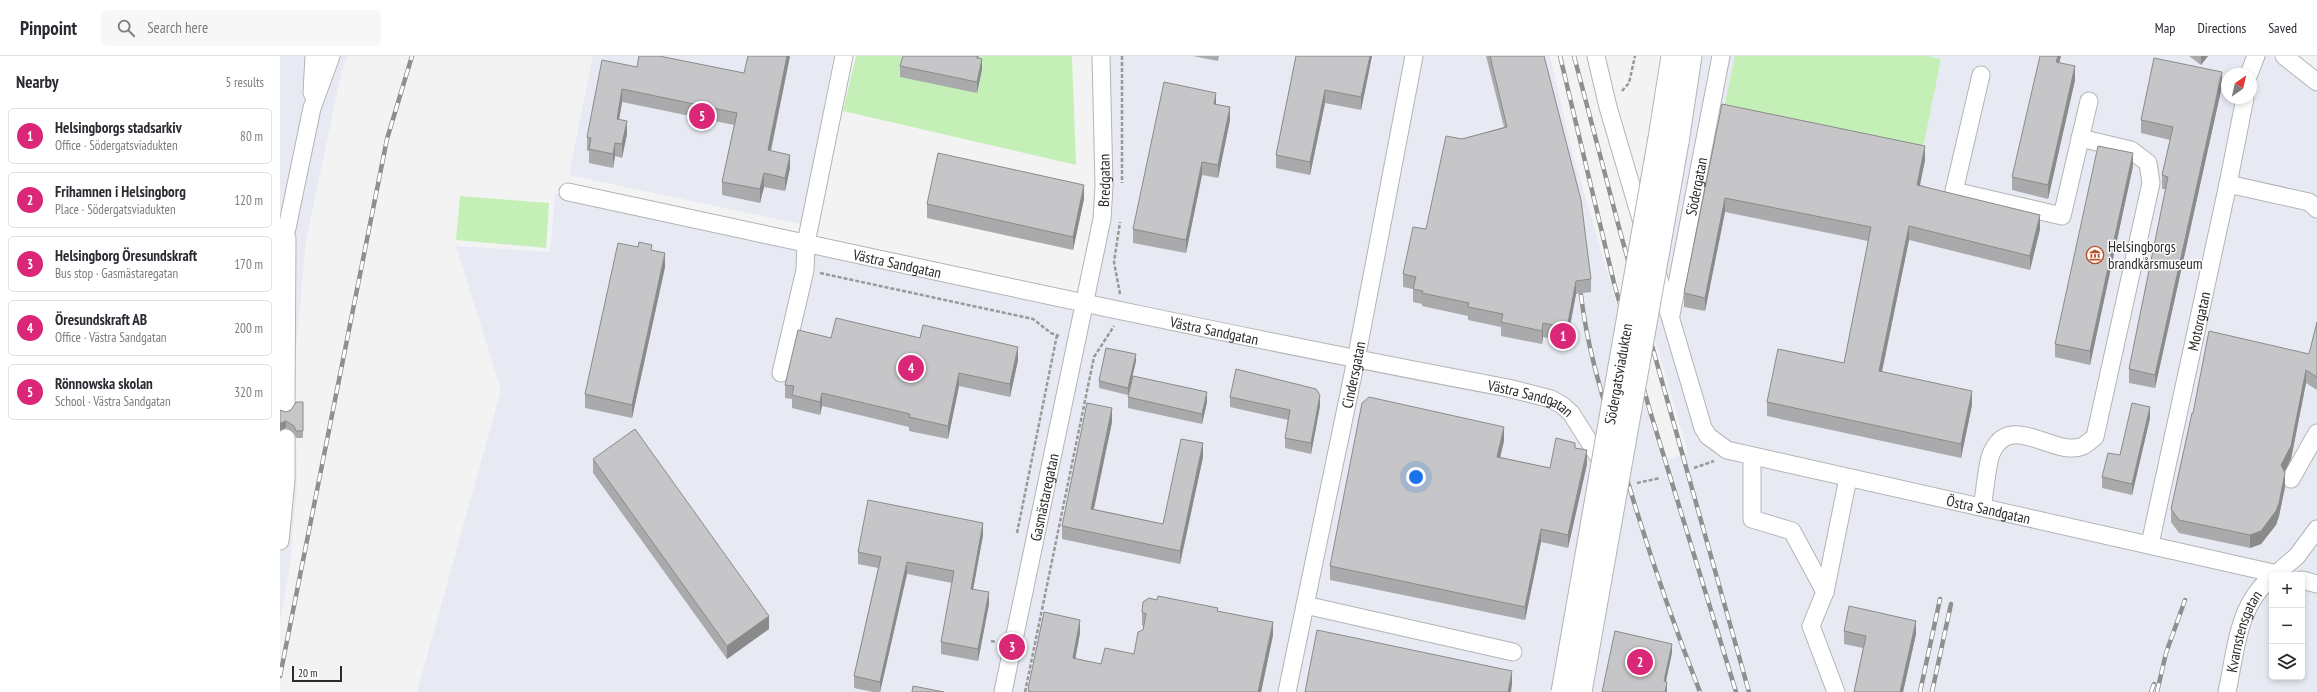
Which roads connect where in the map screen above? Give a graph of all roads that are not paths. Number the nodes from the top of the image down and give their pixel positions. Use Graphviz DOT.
graph roads {
  1 [pos="314,56"];
  2 [pos="332,56"];
  3 [pos="844,56"];
  4 [pos="1101,56"];
  5 [pos="1414,56"];
  6 [pos="1596,56"];
  7 [pos="1672,56"];
  8 [pos="1691,56"];
  9 [pos="1721,56"];
  10 [pos="2256,56"];
  11 [pos="2284,56"];
  12 [pos="2251,68"];
  13 [pos="1981,75"];
  14 [pos="2317,82"];
  15 [pos="2089,101"];
  16 [pos="2244,104"];
  17 [pos="312,108"];
  18 [pos="2080,138"];
  19 [pos="1668,140"];
  20 [pos="2228,184"];
  21 [pos="568,192"];
  22 [pos="2314,201"];
  23 [pos="806,242"];
  24 [pos="282,258"];
  25 [pos="1084,303"];
  26 [pos="1670,318"];
  27 [pos="1356,360"];
  28 [pos="781,373"];
  29 [pos="286,409"];
  30 [pos="2317,433"];
  31 [pos="286,438"];
  32 [pos="1752,457"];
  33 [pos="1848,478"];
  34 [pos="2291,479"];
  35 [pos="1982,507"];
  36 [pos="2317,528"];
  37 [pos="280,541"];
  38 [pos="2150,544"];
  39 [pos="2279,572"];
  40 [pos="2269,573"];
  41 [pos="2269,580"];
  42 [pos="2305,581"];
  43 [pos="2317,584"];
  44 [pos="1825,592"];
  45 [pos="1305,605"];
  46 [pos="1513,652"];
  47 [pos="1003,692"];
  48 [pos="1287,692"];
  49 [pos="1562,692"];
  50 [pos="1573,692"];
  51 [pos="1581,692"];
  52 [pos="1836,692"];
  53 [pos="2227,692"];
  1 -- 17 [label="street"];
  2 -- 17 [label="street"];
  3 -- 23 [label="street"];
  4 -- 25 [label="street, Bredgatan"];
  5 -- 27 [label="street, Cindersgatan"];
  6 -- 26 [label="street"];
  7 -- 19 [label="main road, Södergatsviadukten"];
  8 -- 19 [label="main road, Södergatsviadukten"];
  9 -- 26 [label="street, Södergatan"];
  10 -- 12 [label="street"];
  11 -- 14 [label="street"];
  13 -- 18 [label="street"];
  15 -- 18 [label="street"];
  16 -- 20 [label="street, Motorgatan"];
  17 -- 24 [label="street"];
  18 -- 35 [label="street"];
  19 -- 49 [label="main road, Södergatsviadukten, bridge"];
  19 -- 51 [label="main road, Södergatsviadukten, bridge"];
  20 -- 22 [label="street"];
  20 -- 38 [label="street, Motorgatan"];
  21 -- 23 [label="street, Västra Sandgatan"];
  23 -- 25 [label="street, Västra Sandgatan"];
  23 -- 28 [label="street"];
  24 -- 29 [label="street"];
  25 -- 27 [label="street, Västra Sandgatan"];
  25 -- 47 [label="street, Gasmästaregatan"];
  26 -- 32 [label="street, Östra Sandgatan"];
  27 -- 45 [label="street, Cindersgatan"];
  27 -- 50 [label="street, Västra Sandgatan"];
  30 -- 34 [label="street"];
  31 -- 37 [label="street"];
  32 -- 33 [label="street, Östra Sandgatan"];
  32 -- 44 [label="street"];
  33 -- 35 [label="street, Östra Sandgatan"];
  33 -- 44 [label="street"];
  35 -- 38 [label="street, Östra Sandgatan"];
  36 -- 39 [label="street, Kvarnstensgatan"];
  38 -- 40 [label="street, Östra Sandgatan"];
  41 -- 53 [label="street, Kvarnstensgatan"];
  42 -- 43 [label="street"];
  44 -- 52 [label="street"];
  45 -- 46 [label="street"];
  45 -- 48 [label="street, Cindersgatan"];
}
